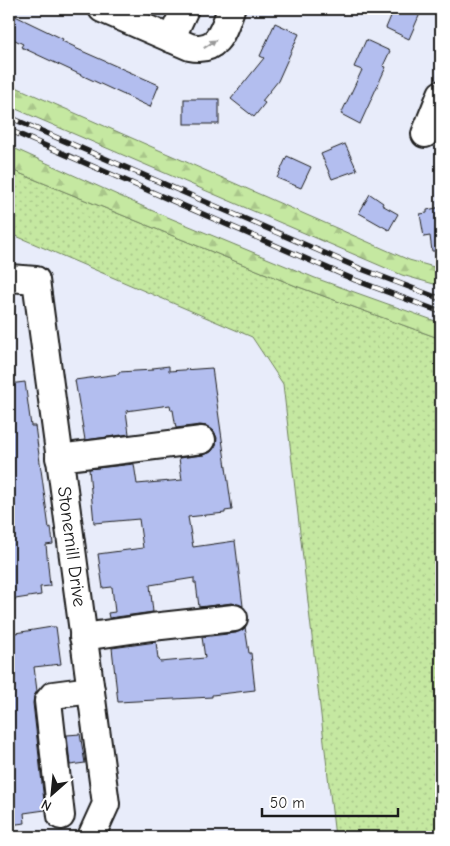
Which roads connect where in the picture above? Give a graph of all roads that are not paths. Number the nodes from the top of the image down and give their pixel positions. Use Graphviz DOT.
graph roads {
  1 [pos="102,9"];
  2 [pos="185,9"];
  3 [pos="231,9"];
  4 [pos="171,39"];
  5 [pos="441,94"];
  6 [pos="425,134"];
  7 [pos="9,278"];
  8 [pos="202,440"];
  9 [pos="59,458"];
  10 [pos="234,618"];
  11 [pos="84,637"];
  12 [pos="91,690"];
  13 [pos="61,816"];
  14 [pos="91,837"];
  1 -- 4 [label="street"];
  2 -- 4 [label="street"];
  4 -- 3 [label="street, one-way"];
  5 -- 6 [label="street"];
  7 -- 9 [label="street, Stonemill Drive"];
  8 -- 9 [label="street"];
  9 -- 11 [label="street, Stonemill Drive"];
  10 -- 11 [label="street"];
  11 -- 12 [label="street, Stonemill Drive"];
  12 -- 13 [label="street"];
  12 -- 14 [label="street, Stonemill Drive"];
}
